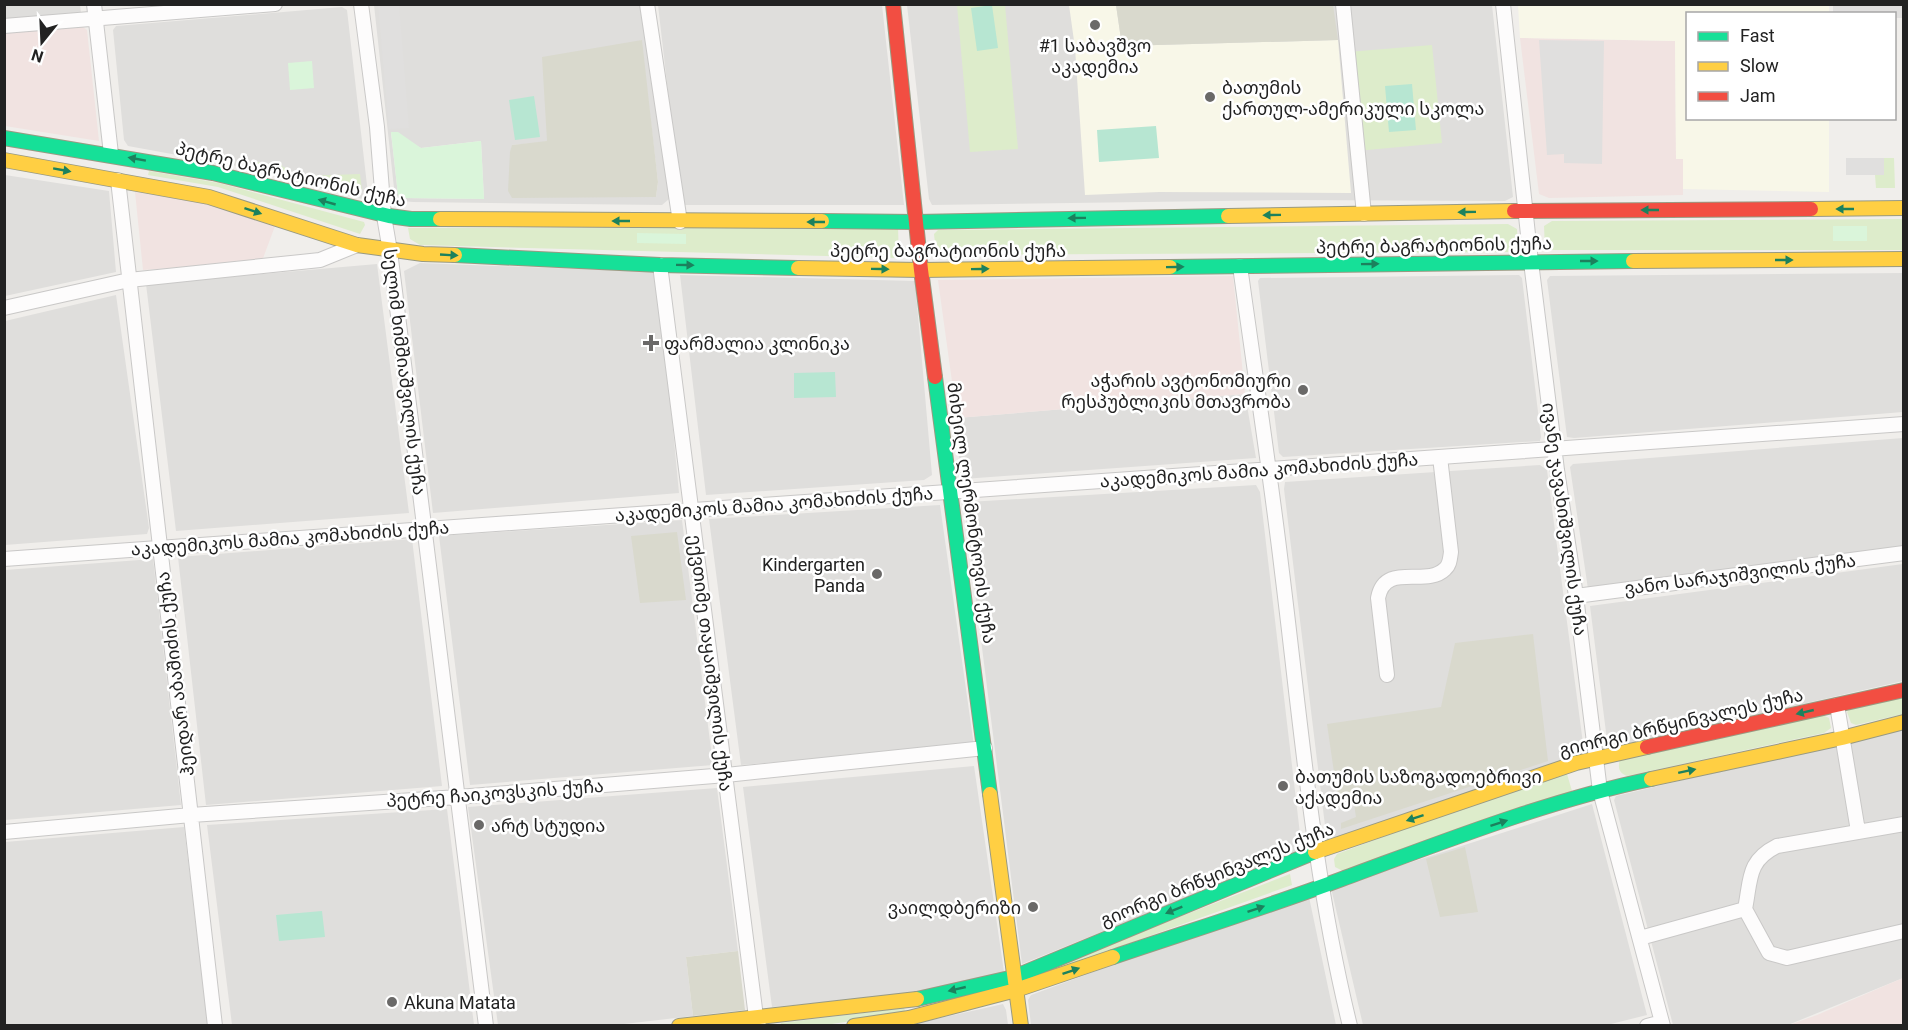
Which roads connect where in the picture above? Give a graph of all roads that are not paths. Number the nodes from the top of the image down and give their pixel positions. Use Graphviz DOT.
graph roads {
  1 [pos="94,4"];
  2 [pos="276,4"];
  3 [pos="361,4"];
  4 [pos="647,4"];
  5 [pos="892,4"];
  6 [pos="1343,4"];
  7 [pos="1503,4"];
  8 [pos="210,7"];
  9 [pos="95,19"];
  10 [pos="4,26"];
  11 [pos="4,138"];
  12 [pos="111,154"];
  13 [pos="4,160"];
  14 [pos="118,180"];
  15 [pos="1904,208"];
  16 [pos="1526,211"];
  17 [pos="1364,214"];
  18 [pos="384,216"];
  19 [pos="680,222"];
  20 [pos="917,222"];
  21 [pos="357,245"];
  22 [pos="390,250"];
  23 [pos="1904,259"];
  24 [pos="1531,262"];
  25 [pos="660,265"];
  26 [pos="1240,266"];
  27 [pos="921,270"];
  28 [pos="129,280"];
  29 [pos="4,308"];
  30 [pos="1904,424"];
  31 [pos="1555,449"];
  32 [pos="1440,457"];
  33 [pos="1269,469"];
  34 [pos="951,492"];
  35 [pos="692,510"];
  36 [pos="425,529"];
  37 [pos="160,548"];
  38 [pos="1904,553"];
  39 [pos="4,559"];
  40 [pos="1576,596"];
  41 [pos="1387,675"];
  42 [pos="1904,690"];
  43 [pos="1837,705"];
  44 [pos="1904,722"];
  45 [pos="1842,738"];
  46 [pos="985,748"];
  47 [pos="1595,759"];
  48 [pos="726,775"];
  49 [pos="1600,791"];
  50 [pos="458,797"];
  51 [pos="191,815"];
  52 [pos="1904,824"];
  53 [pos="1858,831"];
  54 [pos="4,832"];
  55 [pos="1316,851"];
  56 [pos="1322,886"];
  57 [pos="1745,909"];
  58 [pos="1904,931"];
  59 [pos="1640,938"];
  60 [pos="1015,983"];
  61 [pos="758,1021"];
  62 [pos="1663,1024"];
  63 [pos="215,1026"];
  64 [pos="486,1026"];
  65 [pos="679,1026"];
  66 [pos="855,1026"];
  67 [pos="1021,1026"];
  68 [pos="1350,1026"];
  69 [pos="1647,1026"];
  1 -- 9 [label="street"];
  2 -- 8 [label="street"];
  3 -- 18 [label="street, სელიმ ხიმშიაშვილის ქუჩა"];
  4 -- 19 [label="street"];
  5 -- 20 [label="main road, მიხეილ ლერმონტოვის ქუჩა"];
  6 -- 17 [label="street"];
  7 -- 16 [label="street, ივანე ჯავახიშვილის ქუჩა"];
  8 -- 9 [label="street"];
  9 -- 10 [label="street"];
  9 -- 12 [label="street"];
  11 -- 12 [label="main road, პეტრე ბაგრატიონის ქუჩა"];
  18 -- 12 [label="main road, პეტრე ბაგრატიონის ქუჩა, one-way"];
  13 -- 14 [label="main road, პეტრე ბაგრატიონის ქუჩა, one-way"];
  14 -- 21 [label="main road, პეტრე ბაგრატიონის ქუჩა, one-way"];
  14 -- 28 [label="street, ჰეიდარ აბაშიძის ქუჩა"];
  15 -- 16 [label="main road, პეტრე ბაგრატიონის ქუჩა, one-way"];
  16 -- 17 [label="main road, პეტრე ბაგრატიონის ქუჩა, one-way"];
  16 -- 24 [label="street, ივანე ჯავახიშვილის ქუჩა"];
  17 -- 20 [label="main road, პეტრე ბაგრატიონის ქუჩა, one-way"];
  19 -- 18 [label="main road, პეტრე ბაგრატიონის ქუჩა, one-way"];
  18 -- 22 [label="street, სელიმ ხიმშიაშვილის ქუჩა"];
  20 -- 19 [label="main road, პეტრე ბაგრატიონის ქუჩა, one-way"];
  20 -- 27 [label="main road, მიხეილ ლერმონტოვის ქუჩა"];
  21 -- 22 [label="main road, პეტრე ბაგრატიონის ქუჩა"];
  21 -- 28 [label="street"];
  22 -- 25 [label="main road, პეტრე ბაგრატიონის ქუჩა, one-way"];
  22 -- 36 [label="street, სელიმ ხიმშიაშვილის ქუჩა"];
  24 -- 23 [label="main road, პეტრე ბაგრატიონის ქუჩა, one-way"];
  26 -- 24 [label="main road, პეტრე ბაგრატიონის ქუჩა, one-way"];
  24 -- 31 [label="street, ივანე ჯავახიშვილის ქუჩა"];
  25 -- 27 [label="main road, პეტრე ბაგრატიონის ქუჩა, one-way"];
  25 -- 35 [label="street, ექვთიმე თაყაიშვილის ქუჩა"];
  27 -- 26 [label="main road, პეტრე ბაგრატიონის ქუჩა, one-way"];
  26 -- 33 [label="street"];
  27 -- 34 [label="main road, მიხეილ ლერმონტოვის ქუჩა"];
  28 -- 29 [label="street"];
  28 -- 37 [label="street, ჰეიდარ აბაშიძის ქუჩა"];
  30 -- 31 [label="street, აკადემიკოს მამია კომახიძის ქუჩა"];
  31 -- 32 [label="street, აკადემიკოს მამია კომახიძის ქუჩა"];
  31 -- 40 [label="street, ივანე ჯავახიშვილის ქუჩა"];
  32 -- 33 [label="street, აკადემიკოს მამია კომახიძის ქუჩა"];
  32 -- 41 [label="street"];
  33 -- 34 [label="street, აკადემიკოს მამია კომახიძის ქუჩა"];
  33 -- 55 [label="street"];
  34 -- 35 [label="street, აკადემიკოს მამია კომახიძის ქუჩა"];
  34 -- 46 [label="main road, მიხეილ ლერმონტოვის ქუჩა"];
  35 -- 36 [label="street, აკადემიკოს მამია კომახიძის ქუჩა"];
  35 -- 48 [label="street, ექვთიმე თაყაიშვილის ქუჩა"];
  36 -- 37 [label="street, აკადემიკოს მამია კომახიძის ქუჩა"];
  36 -- 50 [label="street, სელიმ ხიმშიაშვილის ქუჩა"];
  37 -- 39 [label="street, აკადემიკოს მამია კომახიძის ქუჩა"];
  37 -- 51 [label="street, ჰეიდარ აბაშიძის ქუჩა"];
  38 -- 40 [label="street, ვანო სარაჯიშვილის ქუჩა"];
  40 -- 47 [label="street, ივანე ჯავახიშვილის ქუჩა"];
  42 -- 43 [label="main road, გიორგი ბრწყინვალეს ქუჩა"];
  43 -- 45 [label="street"];
  43 -- 47 [label="main road, გიორგი ბრწყინვალეს ქუჩა, one-way"];
  44 -- 45 [label="main road, გიორგი ბრწყინვალეს ქუჩა"];
  49 -- 45 [label="main road, გიორგი ბრწყინვალეს ქუჩა, one-way"];
  45 -- 53 [label="street"];
  46 -- 48 [label="street, პეტრე ჩაიკოვსკის ქუჩა"];
  46 -- 60 [label="main road, მიხეილ ლერმონტოვის ქუჩა"];
  47 -- 49 [label="street, ივანე ჯავახიშვილის ქუჩა"];
  47 -- 55 [label="main road, გიორგი ბრწყინვალეს ქუჩა, one-way"];
  48 -- 50 [label="street, პეტრე ჩაიკოვსკის ქუჩა"];
  48 -- 61 [label="street, ექვთიმე თაყაიშვილის ქუჩა"];
  56 -- 49 [label="main road, გიორგი ბრწყინვალეს ქუჩა, one-way"];
  49 -- 59 [label="street, ივანე ჯავახიშვილის ქუჩა"];
  50 -- 51 [label="street, პეტრე ჩაიკოვსკის ქუჩა"];
  50 -- 64 [label="street, სელიმ ხიმშიაშვილის ქუჩა"];
  51 -- 54 [label="street, პეტრე ჩაიკოვსკის ქუჩა"];
  51 -- 63 [label="street, ჰეიდარ აბაშიძის ქუჩა"];
  52 -- 53 [label="street"];
  53 -- 57 [label="street"];
  55 -- 56 [label="street"];
  55 -- 60 [label="main road, გიორგი ბრწყინვალეს ქუჩა, one-way"];
  60 -- 56 [label="main road, გიორგი ბრწყინვალეს ქუჩა, one-way"];
  56 -- 68 [label="street"];
  57 -- 58 [label="street"];
  57 -- 59 [label="street"];
  59 -- 62 [label="street, ივანე ჯავახიშვილის ქუჩა"];
  60 -- 61 [label="main road, გიორგი ბრწყინვალეს ქუჩა, one-way"];
  60 -- 66 [label="main road, გიორგი ბრწყინვალეს ქუჩა"];
  60 -- 67 [label="main road, მიხეილ ლერმონტოვის ქუჩა"];
  61 -- 65 [label="main road, გიორგი ბრწყინვალეს ქუჩა"];
  62 -- 69 [label="street"];
}
